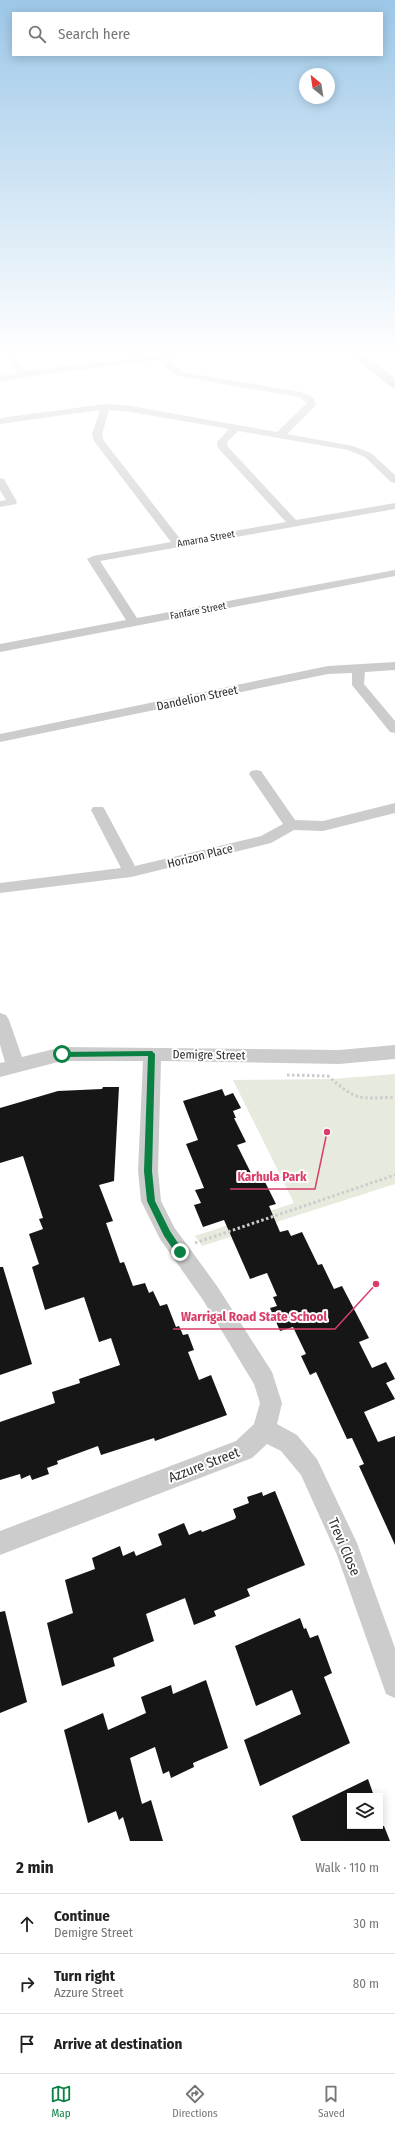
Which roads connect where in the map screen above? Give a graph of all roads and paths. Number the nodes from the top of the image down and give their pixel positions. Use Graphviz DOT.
graph roads {
  1 [pos="98,438"];
  2 [pos="226,438"];
  3 [pos="289,438"];
  4 [pos="395,480"];
  5 [pos="0,481"];
  6 [pos="0,504"];
  7 [pos="395,506"];
  8 [pos="294,524"];
  9 [pos="178,544"];
  10 [pos="395,573"];
  11 [pos="134,623"];
  12 [pos="0,648"];
  13 [pos="395,666"];
  14 [pos="359,669"];
  15 [pos="395,729"];
  16 [pos="0,738"];
  17 [pos="256,774"];
  18 [pos="395,808"];
  19 [pos="98,810"];
  20 [pos="291,825"];
  21 [pos="131,872"];
  22 [pos="0,888"];
  23 [pos="0,1020"];
  24 [pos="395,1052"];
  25 [pos="152,1054"];
  26 [pos="8,1068"];
  27 [pos="287,1075"];
  28 [pos="395,1097"];
  29 [pos="395,1176"];
  30 [pos="180,1252"];
  31 [pos="264,1430"];
  32 [pos="0,1543"];
  33 [pos="395,1685"];
  1 -- 9 [label="street"];
  2 -- 8 [label="street"];
  3 -- 4 [label="street"];
  5 -- 6 [label="street"];
  7 -- 8 [label="street, Amarna Street"];
  8 -- 9 [label="street, Amarna Street"];
  9 -- 11 [label="street, Amarna Street"];
  10 -- 11 [label="street, Fanfare Street"];
  11 -- 12 [label="street, Fanfare Street"];
  13 -- 14 [label="street, Dandelion Street"];
  14 -- 15 [label="street"];
  14 -- 16 [label="street, Dandelion Street"];
  17 -- 20 [label="street"];
  18 -- 20 [label="street"];
  19 -- 21 [label="street"];
  20 -- 21 [label="street, Horizon Place"];
  21 -- 22 [label="street, Horizon Place"];
  23 -- 26 [label="street"];
  24 -- 25 [label="street, Demigre Street"];
  25 -- 26 [label="street, Demigre Street"];
  25 -- 30 [label="street"];
  27 -- 28 [label="path"];
  29 -- 30 [label="path"];
  30 -- 31 [label="street"];
  31 -- 32 [label="street, Azzure Street"];
  31 -- 33 [label="street, Trevi Close"];
}
